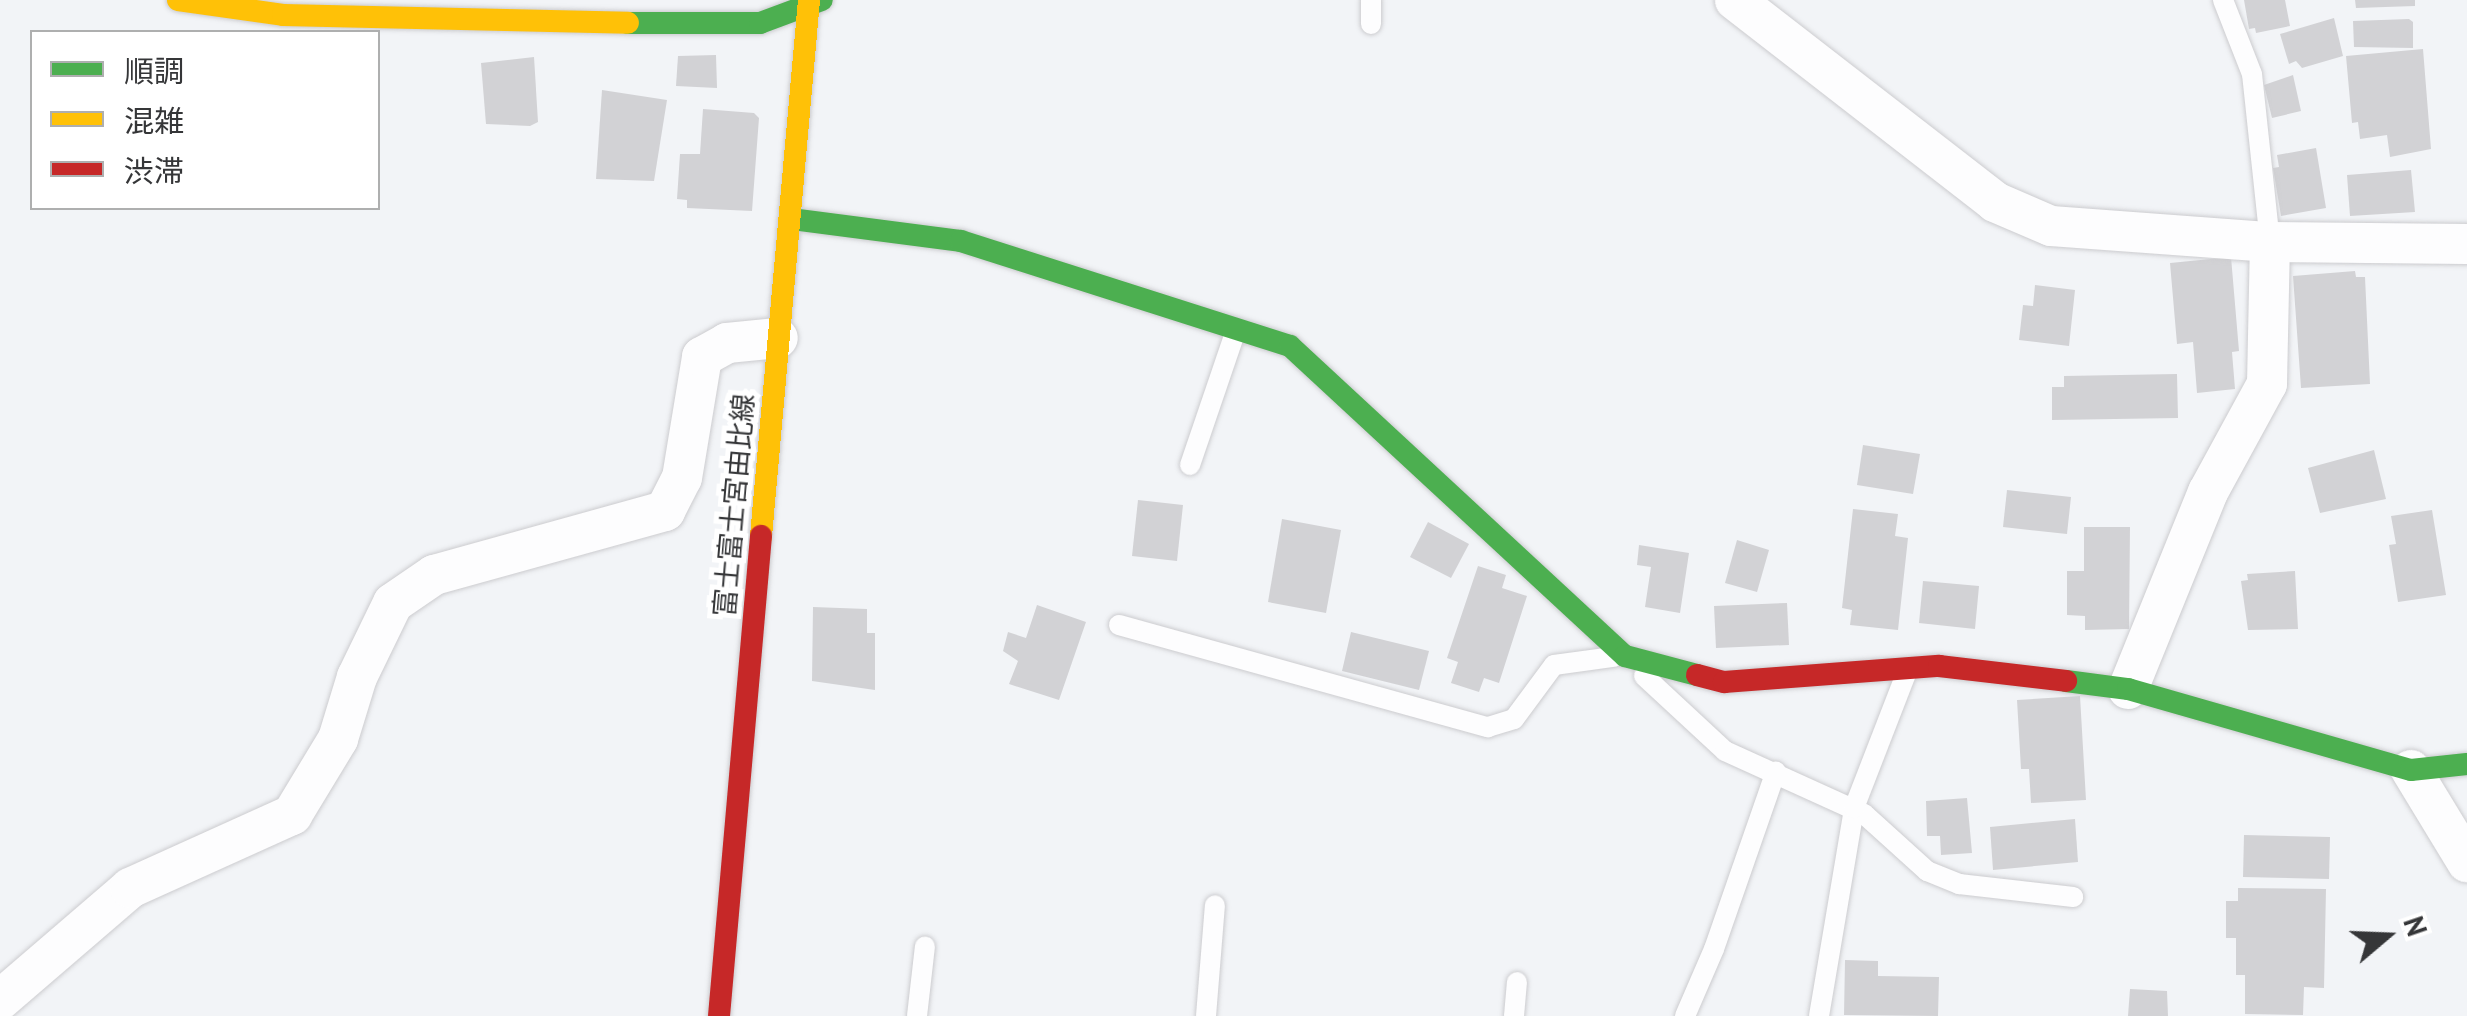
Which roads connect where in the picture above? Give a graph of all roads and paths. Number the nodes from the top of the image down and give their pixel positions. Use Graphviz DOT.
graph roads {
  1 [pos="178,0"];
  2 [pos="1371,0"];
  3 [pos="1735,0"];
  4 [pos="2223,0"];
  5 [pos="813,2"];
  6 [pos="1371,24"];
  7 [pos="792,218"];
  8 [pos="2270,242"];
  9 [pos="2467,244"];
  10 [pos="1236,329"];
  11 [pos="778,338"];
  12 [pos="1190,465"];
  13 [pos="1119,625"];
  14 [pos="1625,656"];
  15 [pos="1908,668"];
  16 [pos="2128,689"];
  17 [pos="2467,764"];
  18 [pos="2411,770"];
  19 [pos="1776,771"];
  20 [pos="1854,808"];
  21 [pos="2467,862"];
  22 [pos="2073,897"];
  23 [pos="1215,905"];
  24 [pos="925,946"];
  25 [pos="1517,982"];
  26 [pos="0,1000"];
  27 [pos="719,1016"];
  28 [pos="918,1016"];
  29 [pos="1206,1016"];
  30 [pos="1514,1016"];
  31 [pos="1686,1016"];
  32 [pos="1819,1016"];
  1 -- 5 [label="street"];
  2 -- 6 [label="lane"];
  3 -- 8 [label="street"];
  4 -- 8 [label="lane"];
  5 -- 7 [label="street, 富士富士宮由比線"];
  7 -- 10 [label="street"];
  7 -- 11 [label="street, 富士富士宮由比線"];
  8 -- 9 [label="street"];
  8 -- 16 [label="street"];
  10 -- 12 [label="lane"];
  10 -- 14 [label="street"];
  11 -- 26 [label="street"];
  11 -- 27 [label="street, 富士富士宮由比線"];
  13 -- 14 [label="lane"];
  14 -- 15 [label="street"];
  14 -- 19 [label="lane"];
  15 -- 16 [label="street"];
  15 -- 20 [label="lane"];
  16 -- 18 [label="street"];
  17 -- 18 [label="street"];
  18 -- 21 [label="street"];
  19 -- 20 [label="lane"];
  19 -- 31 [label="lane"];
  20 -- 22 [label="lane"];
  20 -- 32 [label="lane"];
  23 -- 29 [label="lane"];
  24 -- 28 [label="lane"];
  25 -- 30 [label="lane"];
}
